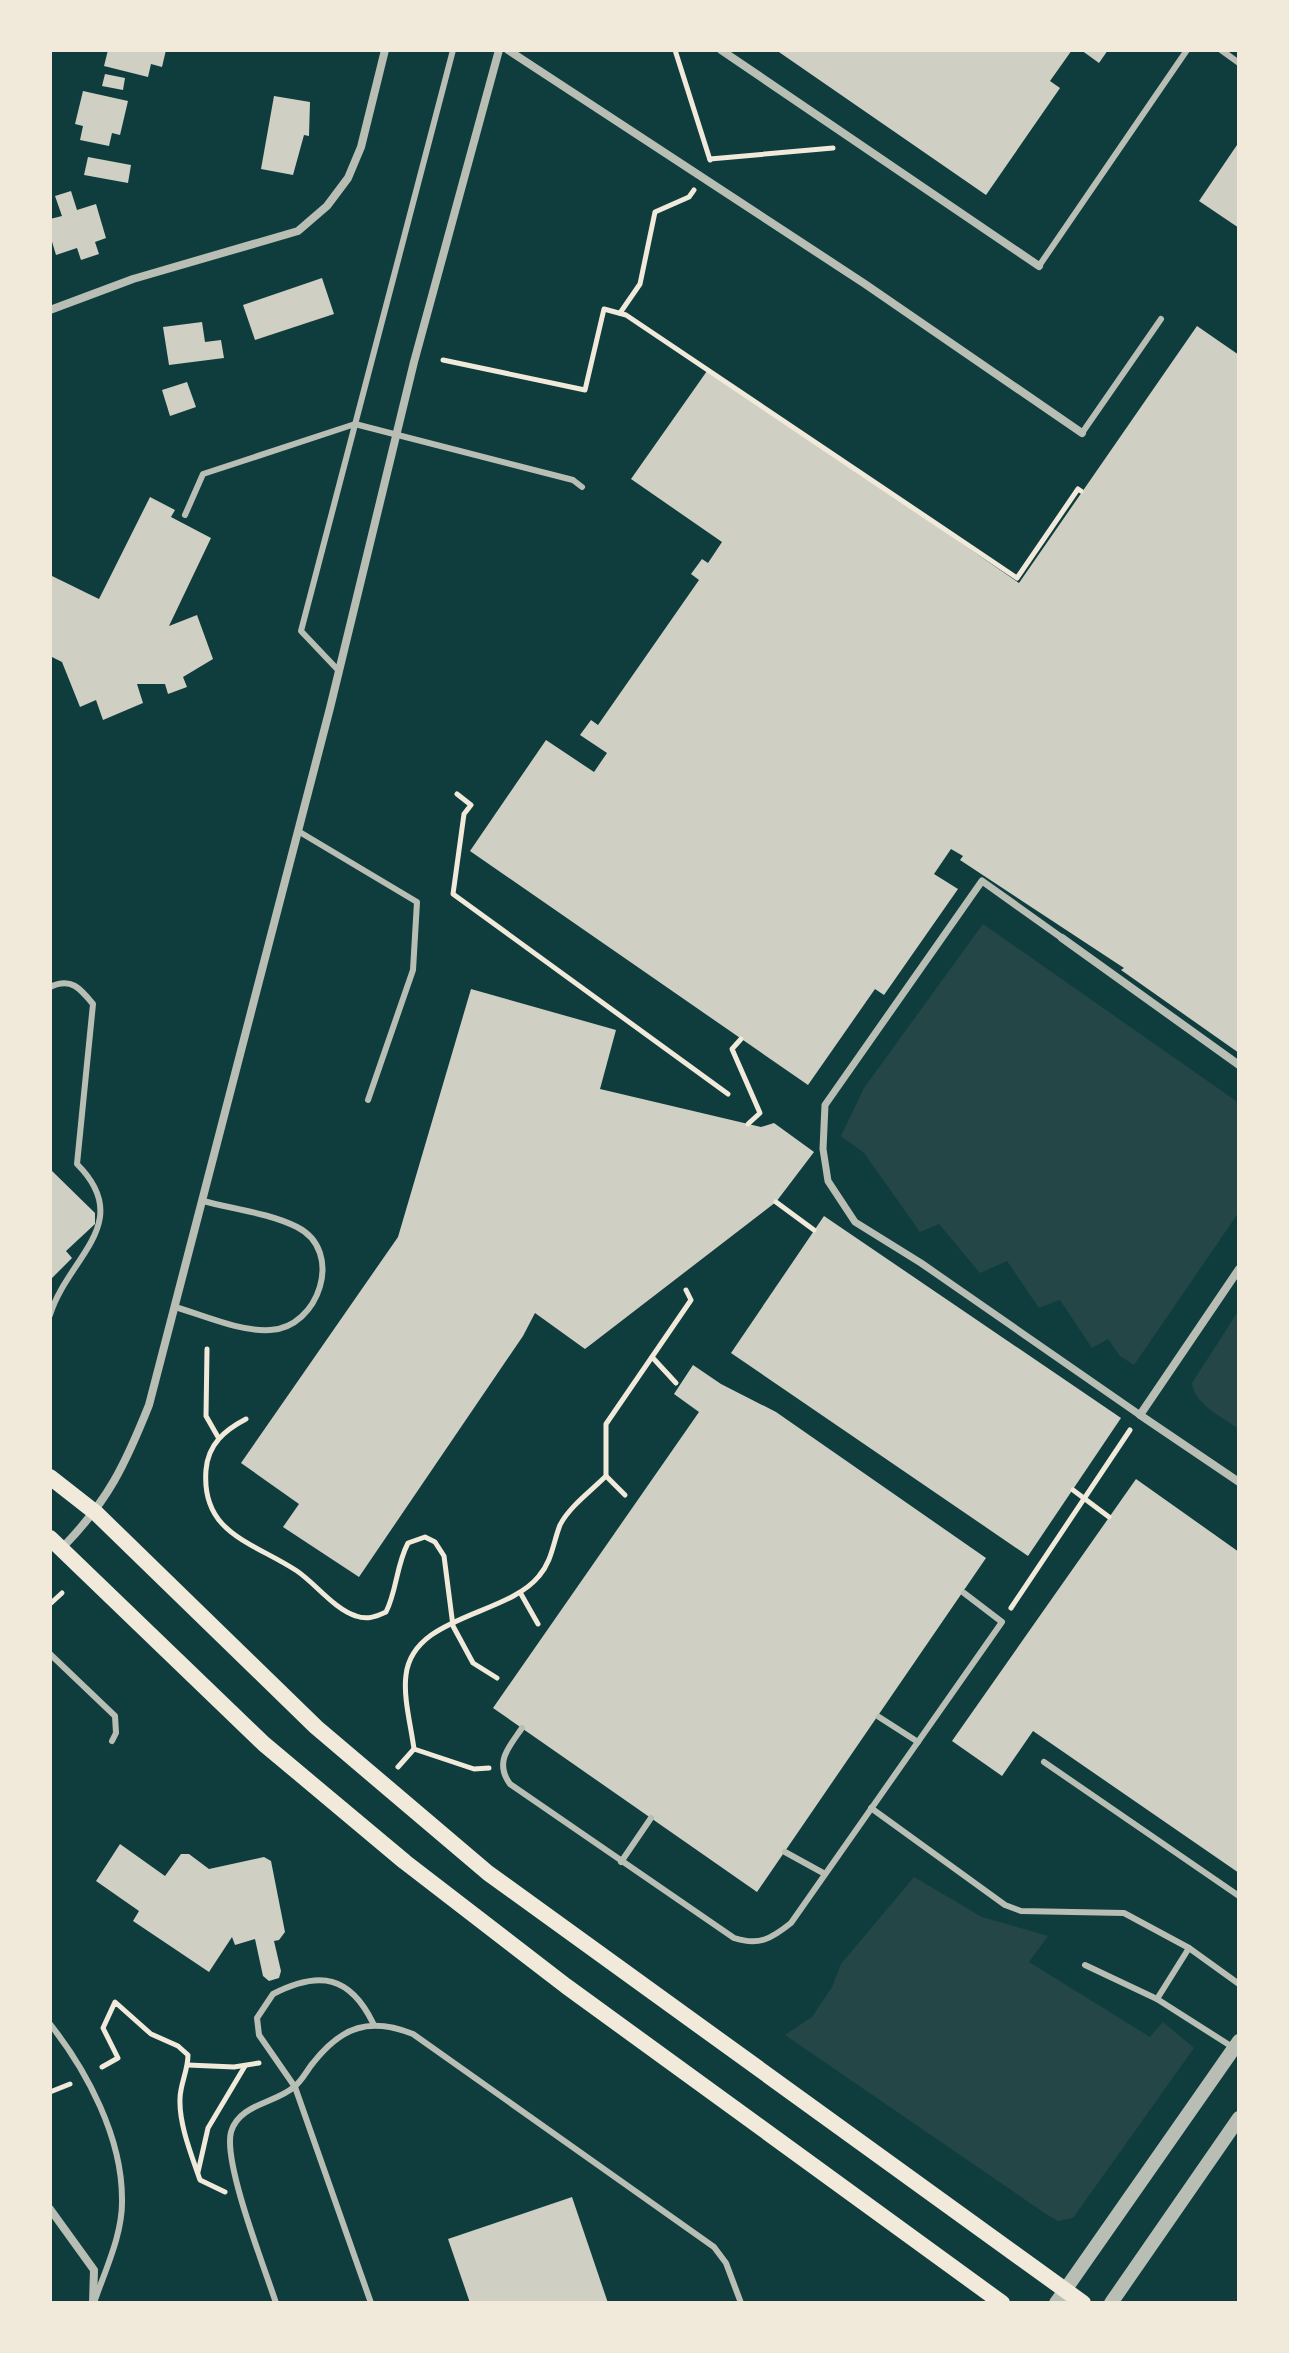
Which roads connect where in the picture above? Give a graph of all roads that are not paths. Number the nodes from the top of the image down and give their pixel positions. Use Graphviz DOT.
graph roads {
  1 [pos="385,50"];
  2 [pos="453,50"];
  3 [pos="499,50"];
  4 [pos="508,50"];
  5 [pos="721,50"];
  6 [pos="1187,50"];
  7 [pos="1221,50"];
  8 [pos="1239,63"];
  9 [pos="1039,266"];
  10 [pos="50,310"];
  11 [pos="1161,319"];
  12 [pos="355,424"];
  13 [pos="396,433"];
  14 [pos="1082,433"];
  15 [pos="582,487"];
  16 [pos="185,515"];
  17 [pos="338,670"];
  18 [pos="298,831"];
  19 [pos="1062,938"];
  20 [pos="50,987"];
  21 [pos="1239,1065"];
  22 [pos="368,1100"];
  23 [pos="203,1201"];
  24 [pos="1239,1269"];
  25 [pos="175,1307"];
  26 [pos="50,1315"];
  27 [pos="1140,1415"];
  28 [pos="50,1477"];
  29 [pos="1239,1482"];
  30 [pos="96,1513"];
  31 [pos="56,1543"];
  32 [pos="964,1593"];
  33 [pos="50,1654"];
  34 [pos="879,1717"];
  35 [pos="522,1728"];
  36 [pos="112,1741"];
  37 [pos="918,1742"];
  38 [pos="1044,1762"];
  39 [pos="871,1808"];
  40 [pos="651,1818"];
  41 [pos="785,1852"];
  42 [pos="621,1862"];
  43 [pos="825,1874"];
  44 [pos="1239,1896"];
  45 [pos="1189,1948"];
  46 [pos="1085,1965"];
  47 [pos="1239,1984"];
  48 [pos="1157,1999"];
  49 [pos="373,2023"];
  50 [pos="50,2024"];
  51 [pos="1236,2045"];
  52 [pos="295,2087"];
  53 [pos="1239,2118"];
  54 [pos="50,2209"];
  55 [pos="1061,2297"];
  56 [pos="93,2303"];
  57 [pos="276,2303"];
  58 [pos="371,2303"];
  59 [pos="741,2303"];
  60 [pos="1002,2303"];
  61 [pos="1083,2303"];
  62 [pos="1111,2303"];
  1 -- 10 [label="street"];
  2 -- 12 [label="lane"];
  3 -- 13 [label="street"];
  4 -- 14 [label="street"];
  5 -- 9 [label="street"];
  6 -- 9 [label="lane"];
  7 -- 8 [label="lane"];
  11 -- 14 [label="lane"];
  12 -- 13 [label="lane"];
  12 -- 16 [label="lane"];
  12 -- 17 [label="lane"];
  13 -- 15 [label="lane"];
  13 -- 17 [label="street"];
  17 -- 18 [label="street"];
  18 -- 22 [label="lane"];
  18 -- 23 [label="street"];
  19 -- 21 [label="street"];
  19 -- 27 [label="street"];
  20 -- 26 [label="lane"];
  23 -- 25 [label="street"];
  23 -- 25 [label="lane"];
  24 -- 27 [label="street"];
  25 -- 30 [label="street"];
  27 -- 29 [label="street"];
  28 -- 30 [label="main road"];
  30 -- 31 [label="street"];
  30 -- 55 [label="main road"];
  31 -- 60 [label="main road"];
  32 -- 37 [label="lane"];
  33 -- 36 [label="lane"];
  34 -- 37 [label="lane"];
  35 -- 42 [label="lane"];
  37 -- 39 [label="lane"];
  38 -- 44 [label="lane"];
  39 -- 43 [label="lane"];
  39 -- 45 [label="lane"];
  40 -- 42 [label="lane"];
  41 -- 43 [label="lane"];
  42 -- 43 [label="lane"];
  45 -- 47 [label="lane"];
  45 -- 48 [label="lane"];
  46 -- 48 [label="lane"];
  48 -- 51 [label="lane"];
  49 -- 52 [label="lane"];
  49 -- 52 [label="lane"];
  49 -- 59 [label="lane"];
  50 -- 56 [label="lane"];
  51 -- 55 [label="street"];
  52 -- 57 [label="lane"];
  52 -- 58 [label="lane"];
  53 -- 62 [label="street"];
  54 -- 56 [label="street"];
  55 -- 61 [label="main road"];
}
